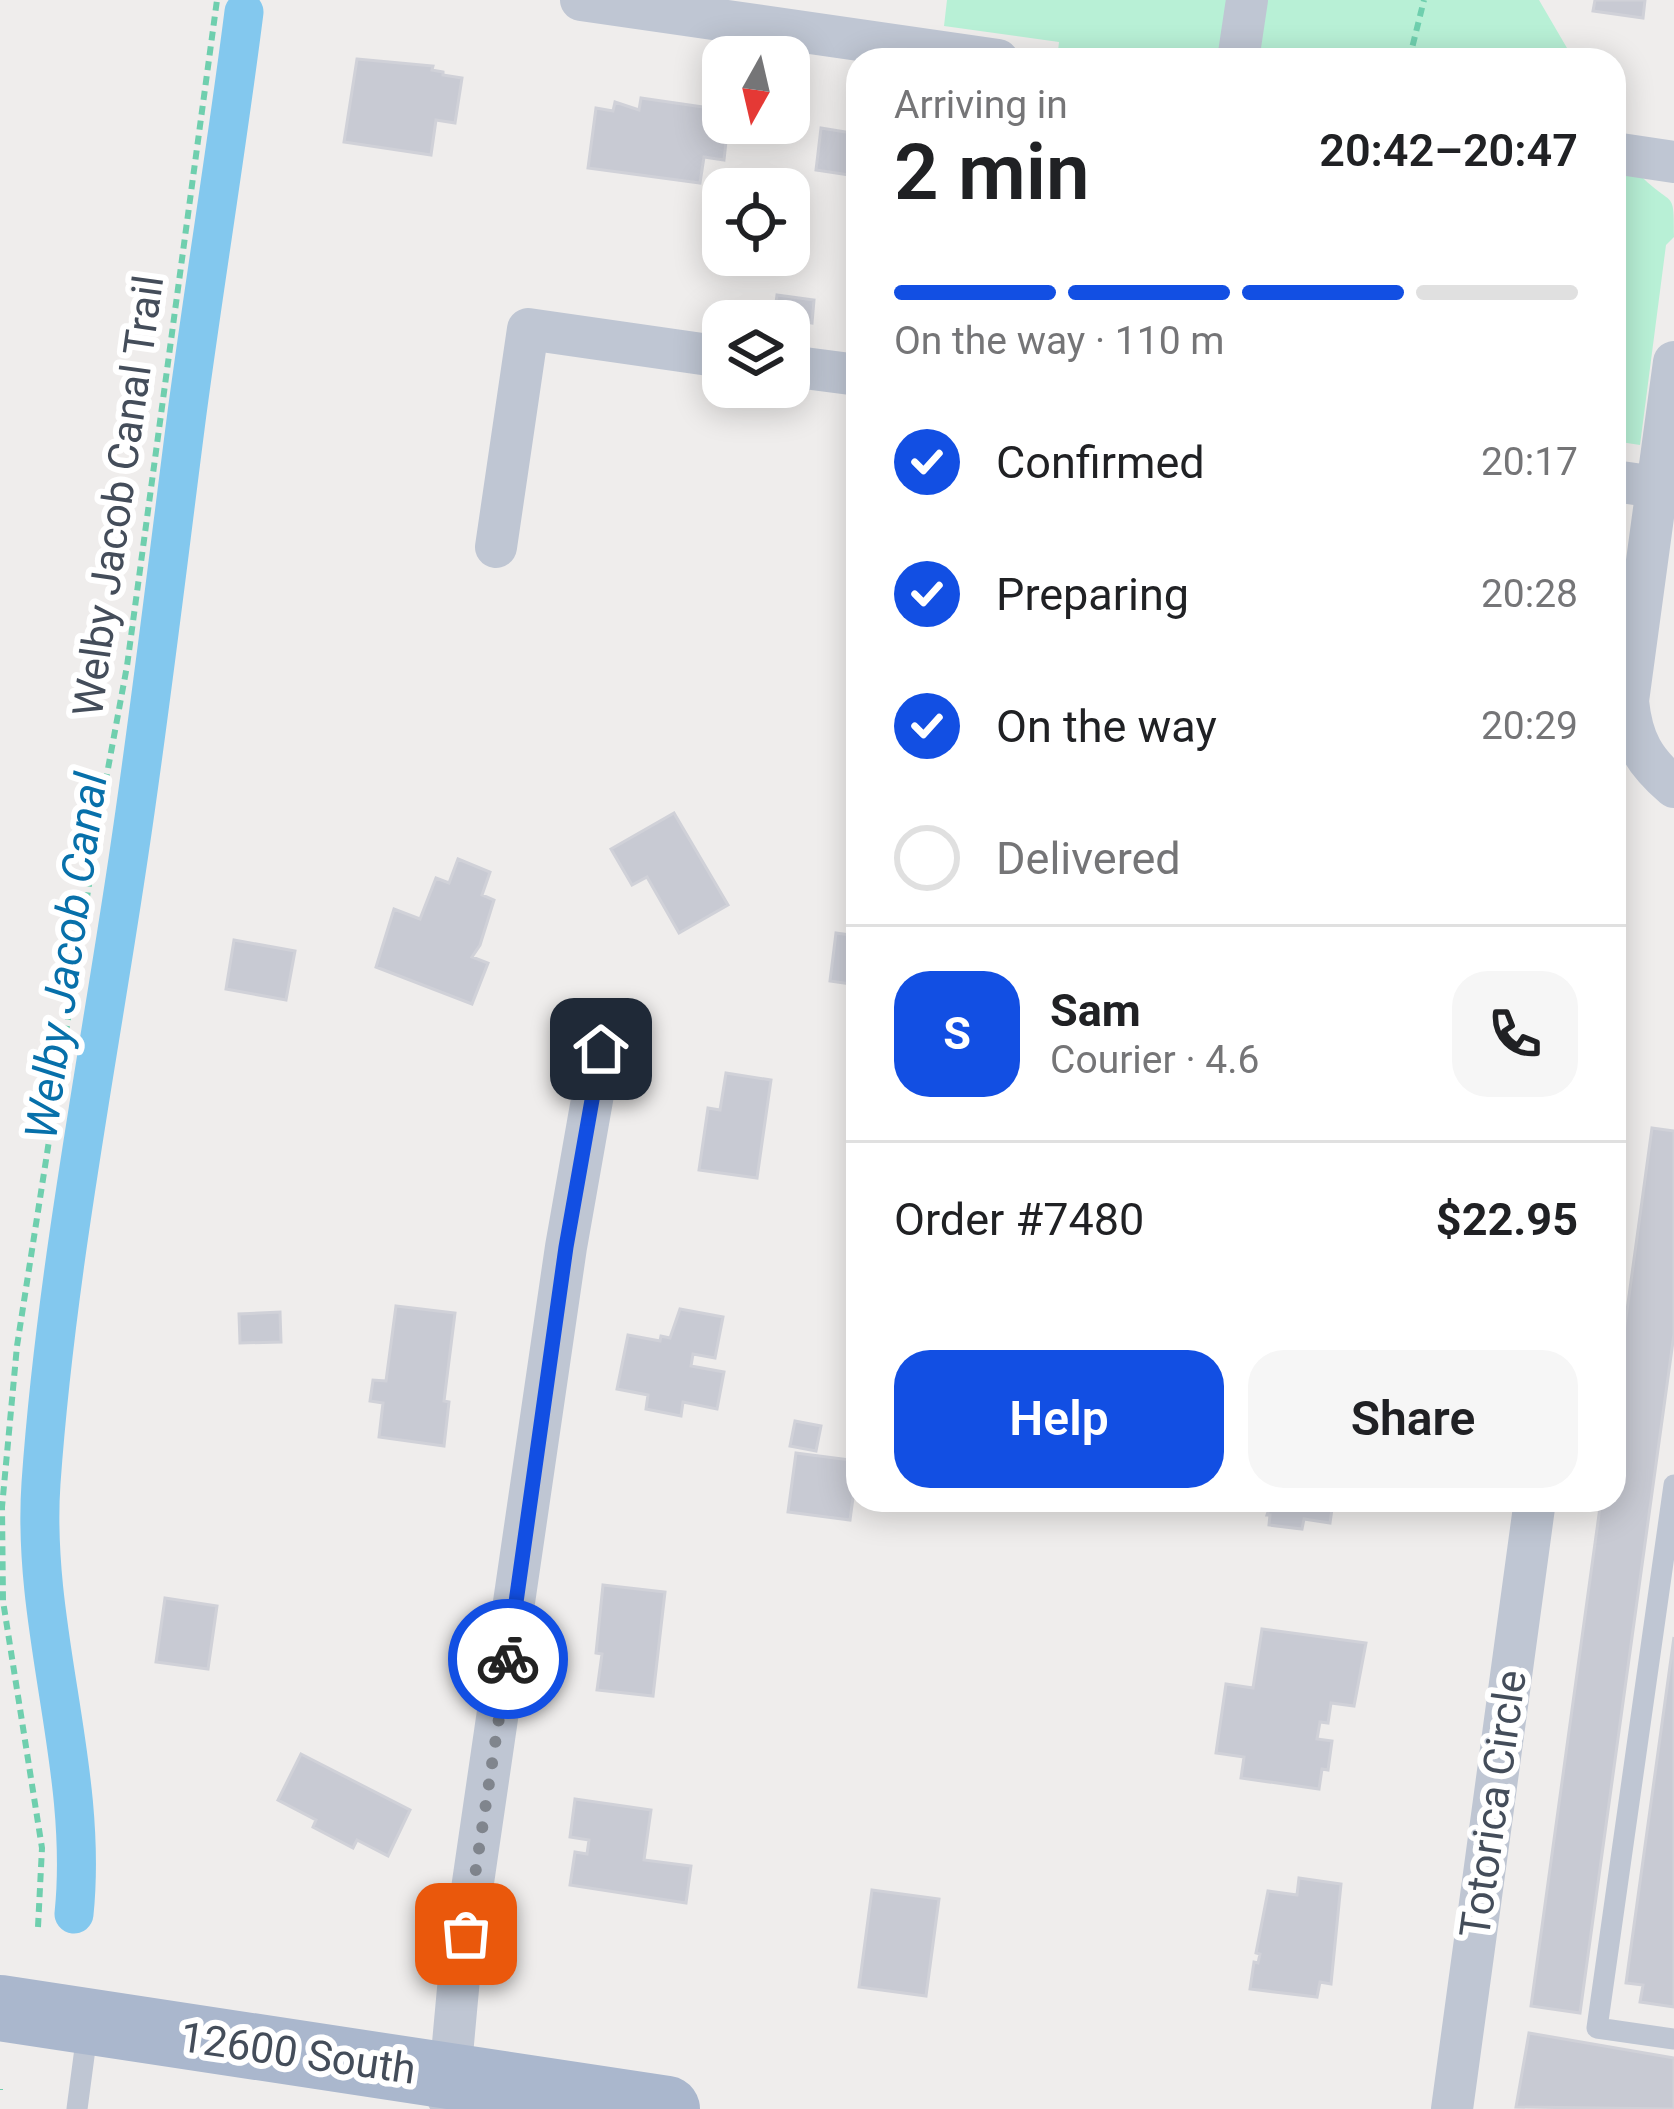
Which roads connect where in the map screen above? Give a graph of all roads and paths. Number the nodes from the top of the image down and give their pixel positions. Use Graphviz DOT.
graph roads {
  1 [pos="217,0"];
  2 [pos="581,0"];
  3 [pos="1247,0"];
  4 [pos="1424,0"];
  5 [pos="915,48"];
  6 [pos="1240,48"];
  7 [pos="1412,48"];
  8 [pos="1626,155"];
  9 [pos="1674,162"];
  10 [pos="702,354"];
  11 [pos="1674,362"];
  12 [pos="810,369"];
  13 [pos="846,373"];
  14 [pos="1626,483"];
  15 [pos="1656,487"];
  16 [pos="496,547"];
  17 [pos="1674,787"];
  18 [pos="601,1049"];
  19 [pos="1674,1485"];
  20 [pos="1533,1512"];
  21 [pos="38,1927"];
  22 [pos="0,2008"];
  23 [pos="88,2021"];
  24 [pos="1674,2039"];
  25 [pos="448,2092"];
  26 [pos="77,2109"];
  27 [pos="668,2109"];
  28 [pos="1452,2109"];
  1 -- 21 [label="path, Welby Jacob Canal Trail"];
  2 -- 5 [label="street"];
  3 -- 6 [label="street"];
  4 -- 7 [label="path"];
  8 -- 9 [label="street"];
  10 -- 16 [label="street"];
  11 -- 15 [label="street"];
  12 -- 13 [label="street"];
  14 -- 15 [label="street"];
  15 -- 17 [label="street"];
  18 -- 25 [label="street"];
  19 -- 24 [label="lane"];
  20 -- 28 [label="street, Totorica Circle"];
  22 -- 23 [label="main road, 12600 South"];
  23 -- 25 [label="main road, 12600 South"];
  23 -- 26 [label="lane"];
  25 -- 27 [label="main road, 12600 South"];
}
